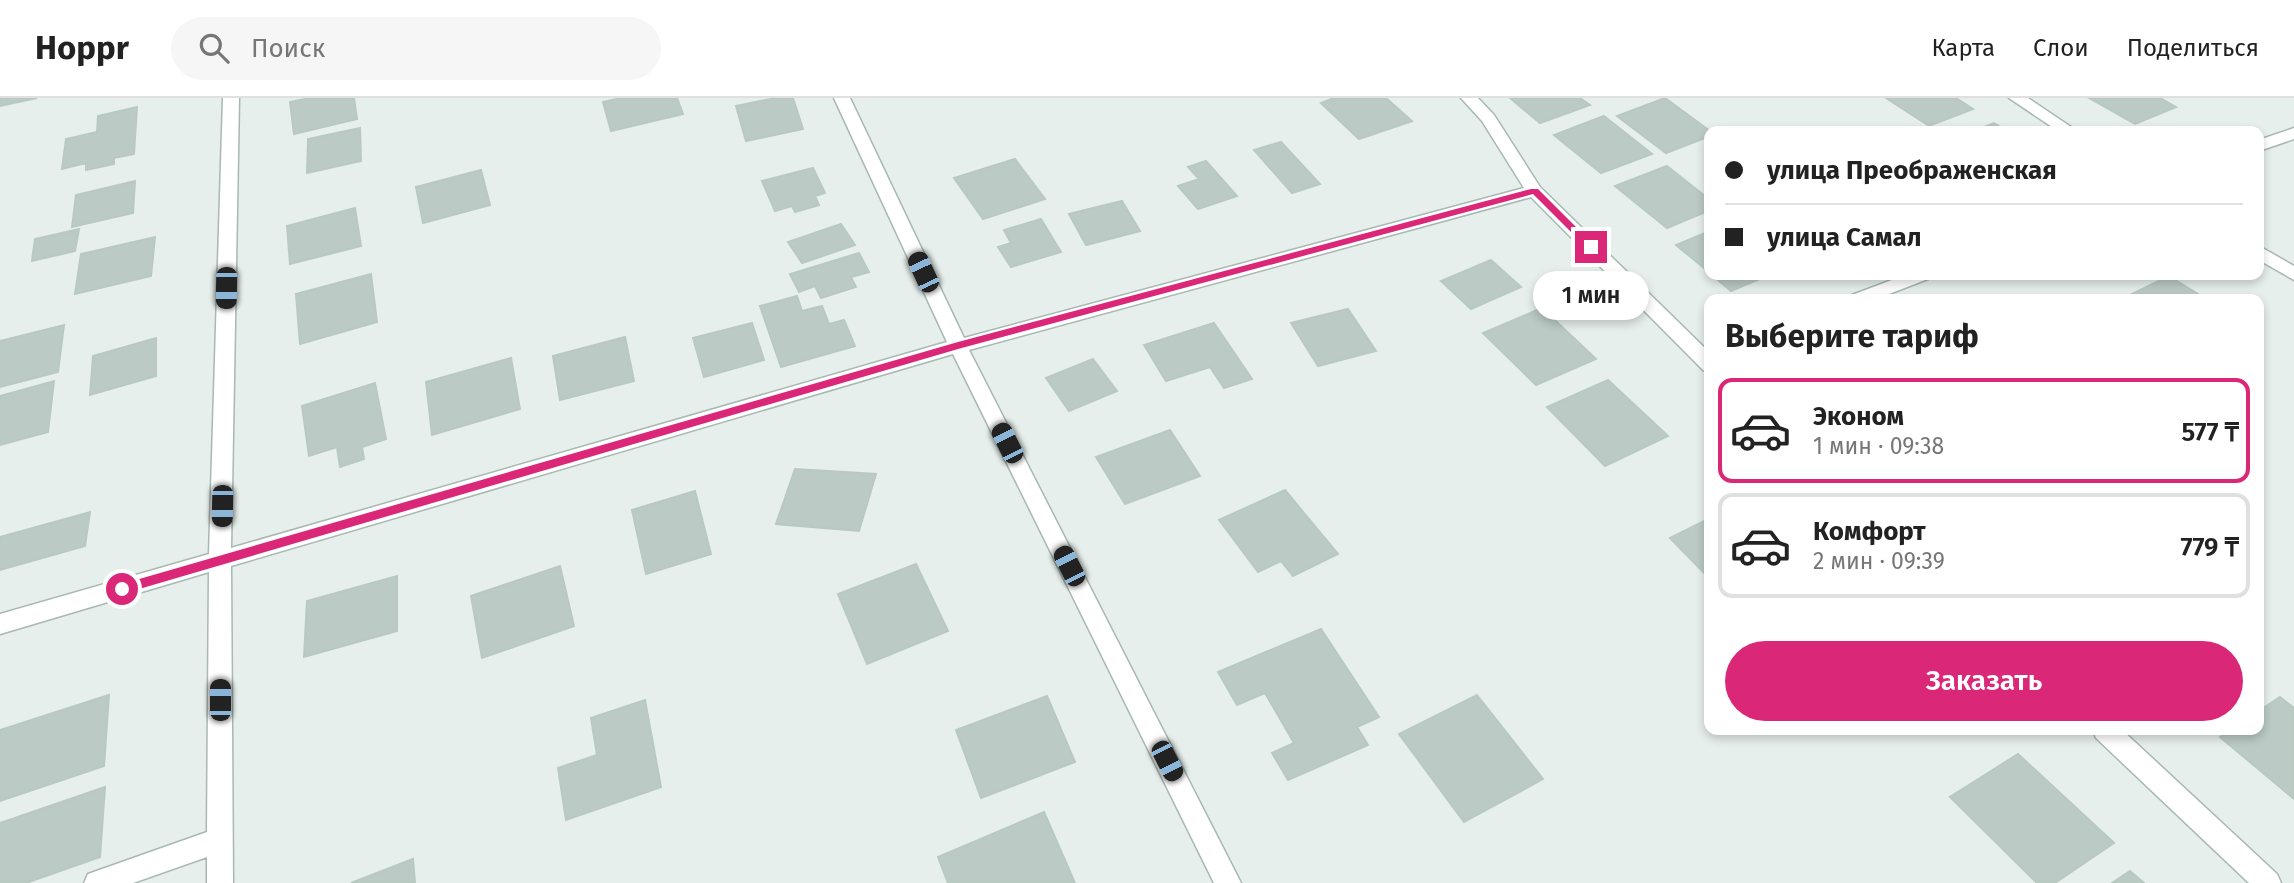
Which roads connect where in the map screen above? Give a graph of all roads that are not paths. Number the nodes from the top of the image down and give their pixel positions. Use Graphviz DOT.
graph roads {
  1 [pos="231,98"];
  2 [pos="842,98"];
  3 [pos="1469,98"];
  4 [pos="2017,98"];
  5 [pos="2061,126"];
  6 [pos="2294,133"];
  7 [pos="2264,144"];
  8 [pos="1534,191"];
  9 [pos="2264,255"];
  10 [pos="2294,274"];
  11 [pos="1909,280"];
  12 [pos="1872,294"];
  13 [pos="958,346"];
  14 [pos="1704,356"];
  15 [pos="220,560"];
  16 [pos="0,624"];
  17 [pos="2110,735"];
  18 [pos="220,840"];
  19 [pos="97,883"];
  20 [pos="220,883"];
  21 [pos="1228,883"];
  22 [pos="2268,883"];
  1 -- 15 [label="street"];
  2 -- 13 [label="street"];
  3 -- 8 [label="street"];
  4 -- 5 [label="street"];
  6 -- 7 [label="street"];
  8 -- 13 [label="street"];
  8 -- 14 [label="street"];
  9 -- 10 [label="street"];
  11 -- 12 [label="street"];
  13 -- 15 [label="street"];
  13 -- 21 [label="street"];
  15 -- 16 [label="street"];
  15 -- 18 [label="street"];
  17 -- 22 [label="street"];
  18 -- 19 [label="street"];
  18 -- 20 [label="street"];
}
